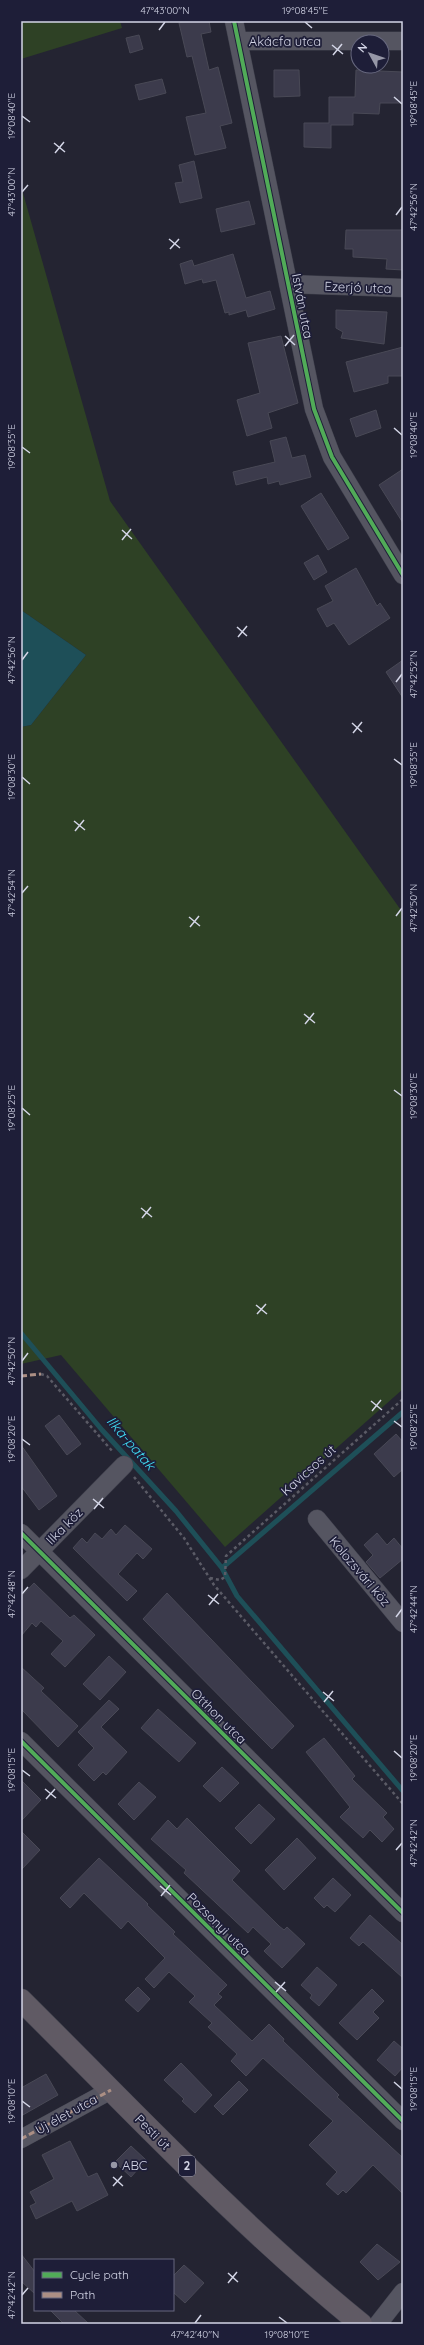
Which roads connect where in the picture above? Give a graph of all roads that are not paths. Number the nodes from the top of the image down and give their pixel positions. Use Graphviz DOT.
graph roads {
  1 [pos="234,21"];
  2 [pos="239,41"];
  3 [pos="403,42"];
  4 [pos="288,284"];
  5 [pos="403,288"];
  6 [pos="403,575"];
  7 [pos="124,1465"];
  8 [pos="317,1519"];
  9 [pos="21,1532"];
  10 [pos="39,1551"];
  11 [pos="21,1570"];
  12 [pos="403,1623"];
  13 [pos="21,1741"];
  14 [pos="403,1913"];
  15 [pos="21,2000"];
  16 [pos="111,2090"];
  17 [pos="403,2121"];
  18 [pos="21,2139"];
  19 [pos="403,2292"];
  20 [pos="361,2324"];
  21 [pos="378,2324"];
  1 -- 2 [label="street, István utca"];
  2 -- 3 [label="street, Akácfa utca"];
  2 -- 4 [label="street, István utca"];
  4 -- 5 [label="street, Ezerjó utca"];
  4 -- 6 [label="street, István utca"];
  7 -- 10 [label="street, Ilka köz"];
  8 -- 12 [label="street, Kolozsvári köz"];
  9 -- 10 [label="street, Otthon utca"];
  10 -- 11 [label="street, Ilka köz"];
  10 -- 14 [label="street, Otthon utca"];
  13 -- 17 [label="street, Pozsonyi utca"];
  15 -- 16 [label="main road, Pesti út / 2"];
  16 -- 18 [label="street, Új élet utca"];
  16 -- 20 [label="main road, Pesti út / 2"];
  19 -- 21 [label="street"];
}
